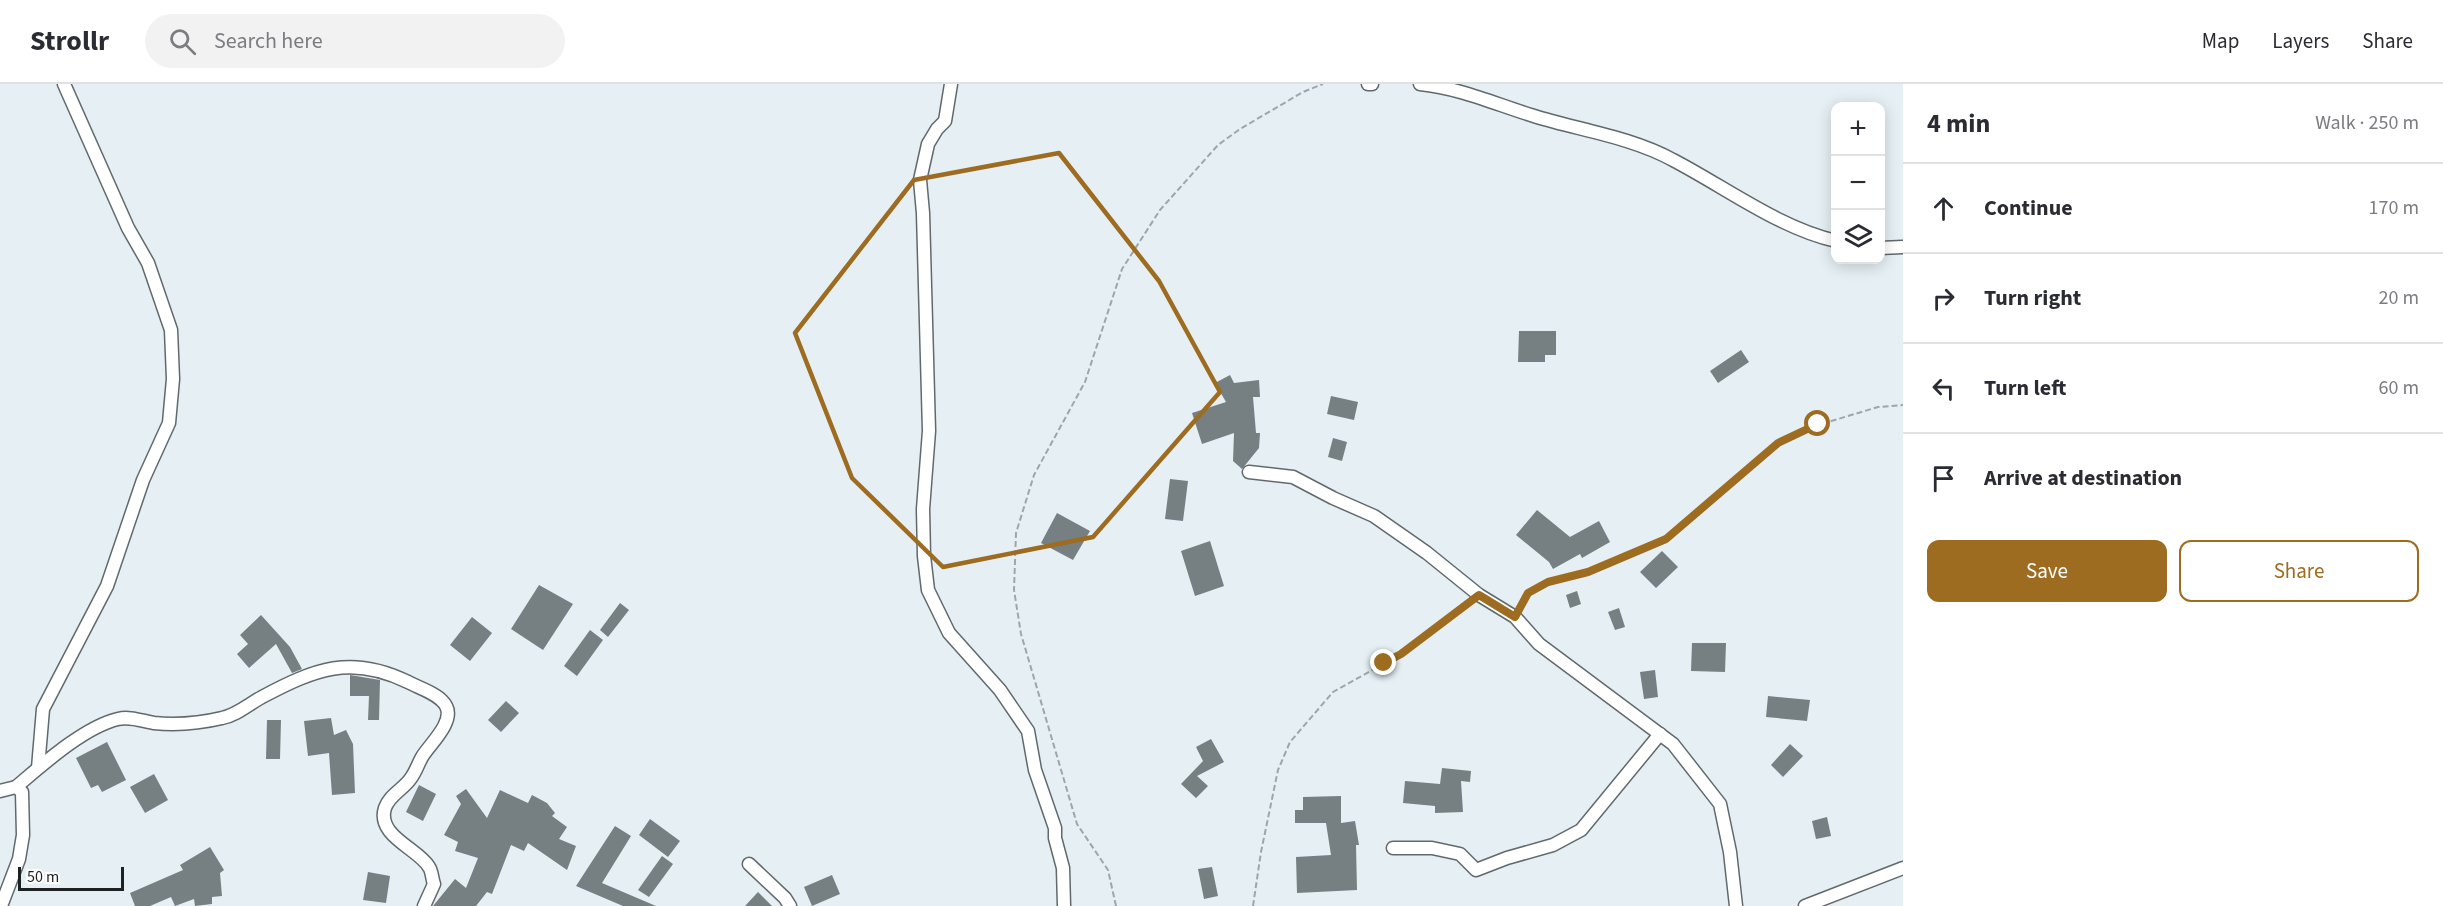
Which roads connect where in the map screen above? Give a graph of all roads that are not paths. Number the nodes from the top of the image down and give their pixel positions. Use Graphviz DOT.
graph roads {
  1 [pos="64,84"];
  2 [pos="951,84"];
  3 [pos="1368,84"];
  4 [pos="1372,84"];
  5 [pos="1420,84"];
  6 [pos="1831,241"];
  7 [pos="1903,247"];
  8 [pos="1885,248"];
  9 [pos="1249,472"];
  10 [pos="1660,734"];
  11 [pos="38,768"];
  12 [pos="16,787"];
  13 [pos="0,791"];
  14 [pos="1393,848"];
  15 [pos="748,864"];
  16 [pos="1903,868"];
  17 [pos="1,906"];
  18 [pos="424,906"];
  19 [pos="790,906"];
  20 [pos="1064,906"];
  21 [pos="1736,906"];
  22 [pos="1805,906"];
  1 -- 11 [label="street"];
  2 -- 20 [label="street"];
  3 -- 4 [label="street"];
  5 -- 6 [label="street"];
  7 -- 8 [label="street"];
  9 -- 10 [label="street"];
  10 -- 14 [label="street"];
  10 -- 21 [label="street"];
  11 -- 12 [label="street"];
  11 -- 18 [label="street"];
  12 -- 13 [label="street"];
  12 -- 17 [label="street"];
  15 -- 19 [label="street"];
  16 -- 22 [label="street"];
}
